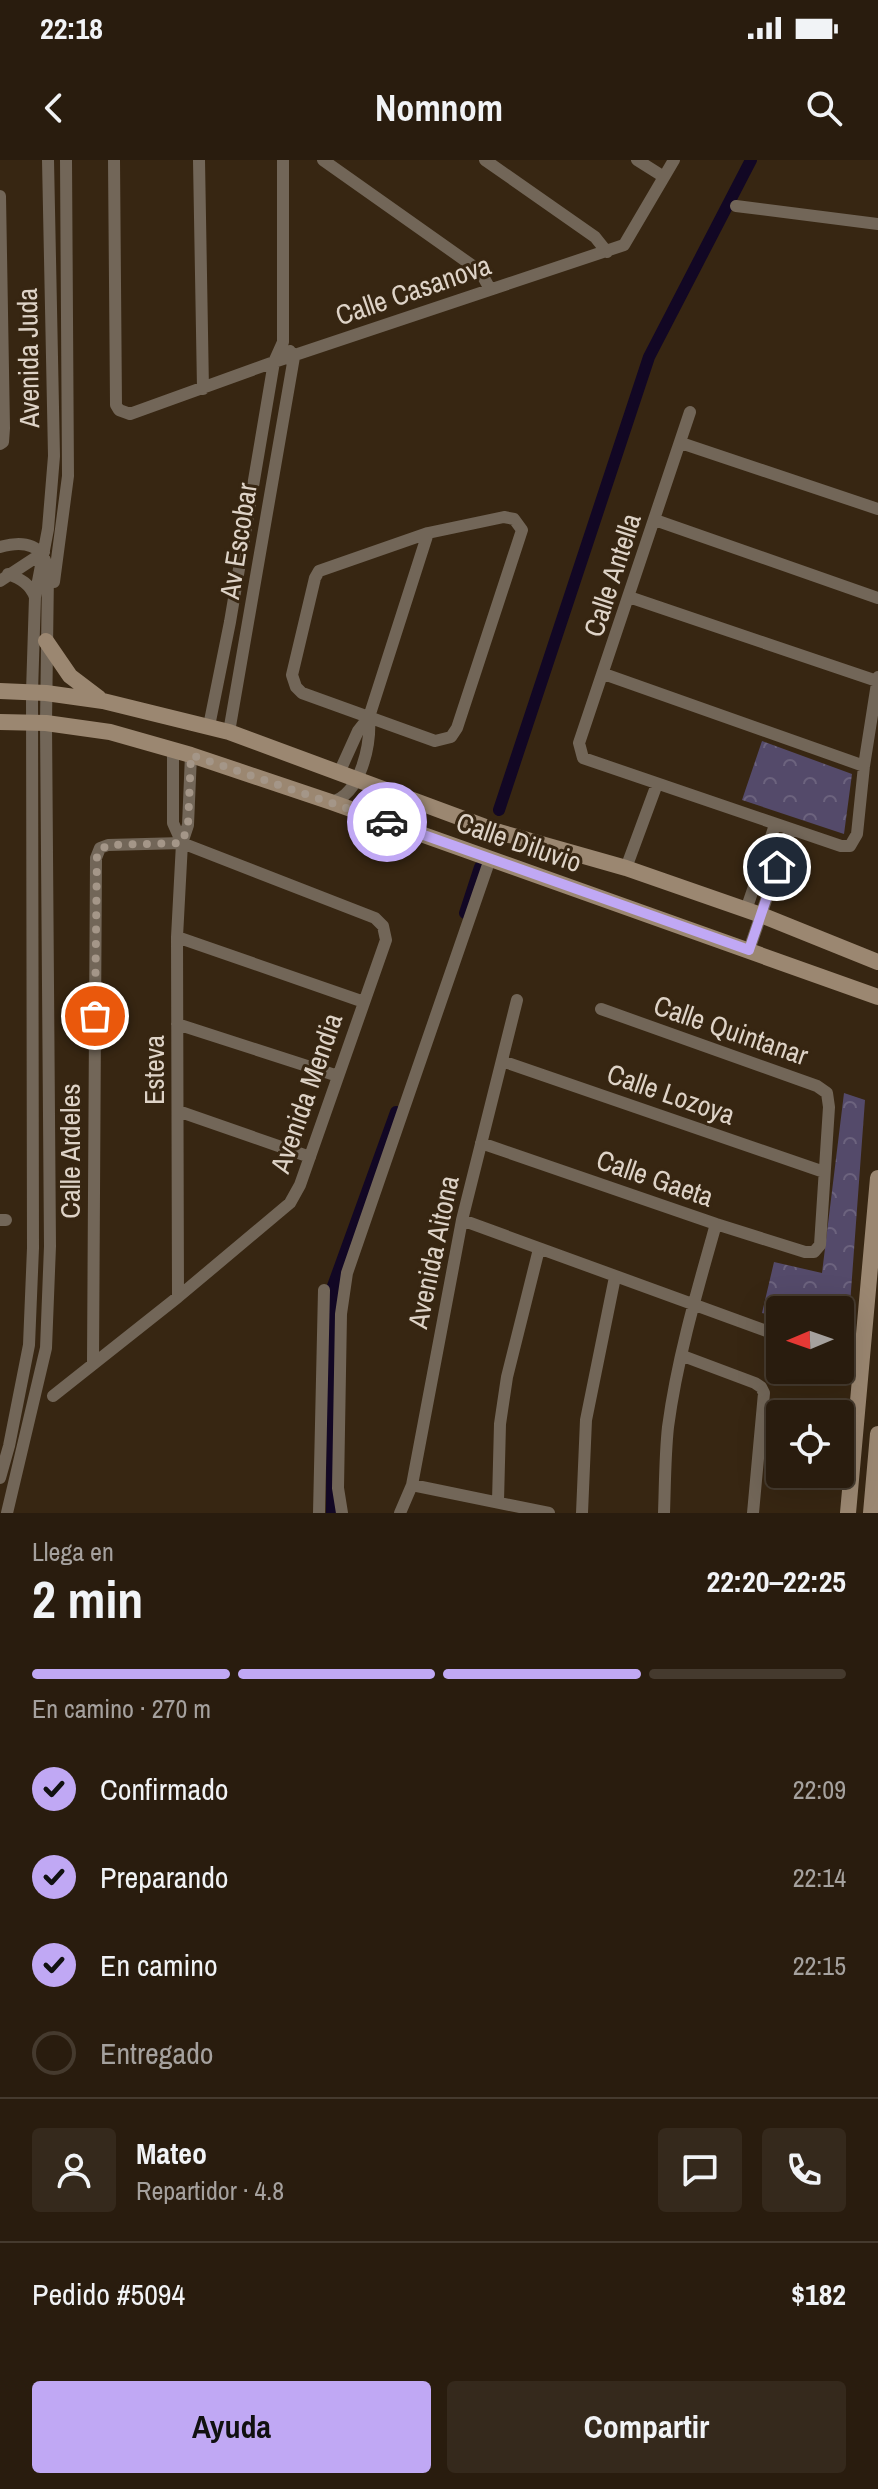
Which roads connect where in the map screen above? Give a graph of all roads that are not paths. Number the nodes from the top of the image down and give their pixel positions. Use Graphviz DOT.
graph roads {
  1 [pos="48,160"];
  2 [pos="66,160"];
  3 [pos="114,160"];
  4 [pos="199,160"];
  5 [pos="283,160"];
  6 [pos="323,160"];
  7 [pos="485,160"];
  8 [pos="637,160"];
  9 [pos="674,160"];
  10 [pos="664,177"];
  11 [pos="0,196"];
  12 [pos="736,206"];
  13 [pos="878,224"];
  14 [pos="607,252"];
  15 [pos="490,289"];
  16 [pos="283,342"];
  17 [pos="294,357"];
  18 [pos="274,362"];
  19 [pos="203,389"];
  20 [pos="690,412"];
  21 [pos="681,443"];
  22 [pos="0,444"];
  23 [pos="68,476"];
  24 [pos="878,509"];
  25 [pos="267,512"];
  26 [pos="249,514"];
  27 [pos="655,520"];
  28 [pos="48,529"];
  29 [pos="428,533"];
  30 [pos="17,542"];
  31 [pos="0,547"];
  32 [pos="41,554"];
  33 [pos="4,578"];
  34 [pos="35,597"];
  35 [pos="629,597"];
  36 [pos="878,598"];
  37 [pos="46,635"];
  38 [pos="604,674"];
  39 [pos="878,679"];
  40 [pos="0,691"];
  41 [pos="39,692"];
  42 [pos="103,701"];
  43 [pos="369,717"];
  44 [pos="0,722"];
  45 [pos="39,722"];
  46 [pos="209,726"];
  47 [pos="229,732"];
  48 [pos="173,751"];
  49 [pos="191,755"];
  50 [pos="864,766"];
  51 [pos="339,773"];
  52 [pos="355,780"];
  53 [pos="657,784"];
  54 [pos="331,802"];
  55 [pos="775,825"];
  56 [pos="790,830"];
  57 [pos="499,832"];
  58 [pos="182,843"];
  59 [pos="490,859"];
  60 [pos="626,868"];
  61 [pos="754,913"];
  62 [pos="177,937"];
  63 [pos="749,950"];
  64 [pos="878,962"];
  65 [pos="878,997"];
  66 [pos="517,1000"];
  67 [pos="364,1002"];
  68 [pos="601,1009"];
  69 [pos="177,1024"];
  70 [pos="502,1061"];
  71 [pos="338,1076"];
  72 [pos="178,1111"];
  73 [pos="481,1143"];
  74 [pos="310,1157"];
  75 [pos="824,1172"];
  76 [pos="878,1178"];
  77 [pos="462,1220"];
  78 [pos="716,1224"];
  79 [pos="876,1224"];
  80 [pos="539,1249"];
  81 [pos="814,1252"];
  82 [pos="615,1277"];
  83 [pos="324,1290"];
  84 [pos="178,1297"];
  85 [pos="693,1306"];
  86 [pos="766,1331"];
  87 [pos="863,1340"];
  88 [pos="854,1345"];
  89 [pos="683,1356"];
  90 [pos="93,1363"];
  91 [pos="854,1370"];
  92 [pos="860,1376"];
  93 [pos="53,1396"];
  94 [pos="854,1410"];
  95 [pos="878,1434"];
  96 [pos="0,1478"];
  97 [pos="412,1485"];
  98 [pos="827,1488"];
  99 [pos="850,1498"];
  100 [pos="498,1501"];
  101 [pos="871,1509"];
  102 [pos="7,1513"];
  103 [pos="319,1513"];
  104 [pos="342,1513"];
  105 [pos="400,1513"];
  106 [pos="549,1513"];
  107 [pos="582,1513"];
  108 [pos="664,1513"];
  109 [pos="753,1513"];
  1 -- 28 [label="street, Avenida Juda"];
  2 -- 23 [label="street, Avenida Juda"];
  3 -- 19 [label="street, Calle Casanova"];
  4 -- 19 [label="street"];
  5 -- 16 [label="street"];
  6 -- 15 [label="street"];
  7 -- 14 [label="street"];
  8 -- 10 [label="street"];
  9 -- 10 [label="street, Calle Casanova"];
  10 -- 14 [label="street, Calle Casanova"];
  11 -- 22 [label="street"];
  12 -- 13 [label="street"];
  14 -- 15 [label="street, Calle Casanova"];
  15 -- 17 [label="street, Calle Casanova"];
  16 -- 17 [label="street"];
  16 -- 18 [label="street"];
  17 -- 18 [label="street, Calle Casanova"];
  17 -- 25 [label="street, Av Escobar"];
  18 -- 19 [label="street, Calle Casanova"];
  18 -- 26 [label="street"];
  20 -- 21 [label="street, Calle Antella"];
  21 -- 24 [label="street"];
  21 -- 27 [label="street, Calle Antella"];
  23 -- 32 [label="street, Avenida Juda"];
  23 -- 37 [label="street, Avenida Juda"];
  25 -- 26 [label="street"];
  25 -- 47 [label="street, Av Escobar"];
  26 -- 46 [label="street"];
  27 -- 35 [label="street, Calle Antella"];
  27 -- 36 [label="street"];
  28 -- 30 [label="street"];
  28 -- 32 [label="street, Avenida Juda"];
  29 -- 43 [label="street"];
  29 -- 43 [label="street"];
  29 -- 43 [label="street"];
  30 -- 31 [label="street"];
  30 -- 32 [label="street"];
  32 -- 33 [label="street"];
  32 -- 34 [label="street, Avenida Juda"];
  32 -- 37 [label="street, Avenida Juda"];
  33 -- 34 [label="street"];
  34 -- 41 [label="street, Avenida Juda"];
  35 -- 38 [label="street, Calle Antella"];
  35 -- 39 [label="street"];
  37 -- 41 [label="street, Avenida Juda"];
  37 -- 42 [label="street"];
  38 -- 50 [label="street"];
  38 -- 53 [label="street, Calle Antella"];
  39 -- 50 [label="street"];
  40 -- 41 [label="street, Calle Diluvio"];
  41 -- 42 [label="street, Calle Diluvio"];
  41 -- 45 [label="street, Avenida Juda"];
  42 -- 46 [label="street, Calle Diluvio"];
  43 -- 51 [label="street"];
  43 -- 52 [label="street"];
  44 -- 45 [label="street, Calle Diluvio"];
  45 -- 48 [label="street, Calle Diluvio"];
  45 -- 96 [label="street"];
  45 -- 102 [label="street"];
  46 -- 47 [label="street, Calle Diluvio"];
  47 -- 51 [label="street, Calle Diluvio"];
  48 -- 49 [label="street, Calle Diluvio"];
  48 -- 58 [label="street, Esteva"];
  49 -- 54 [label="street, Calle Diluvio"];
  49 -- 58 [label="street, Esteva"];
  50 -- 56 [label="street"];
  51 -- 52 [label="street, Calle Diluvio"];
  52 -- 54 [label="street"];
  52 -- 57 [label="street, Calle Diluvio"];
  53 -- 55 [label="street"];
  53 -- 60 [label="street"];
  54 -- 59 [label="street, Calle Diluvio"];
  55 -- 56 [label="street"];
  55 -- 61 [label="street"];
  56 -- 61 [label="street"];
  57 -- 59 [label="street"];
  57 -- 60 [label="street, Calle Diluvio"];
  58 -- 62 [label="street, Esteva"];
  58 -- 67 [label="street, Avenida Mendia"];
  58 -- 90 [label="street, Calle Ardeles"];
  59 -- 63 [label="street, Calle Diluvio"];
  59 -- 104 [label="street"];
  60 -- 61 [label="street, Calle Diluvio"];
  61 -- 63 [label="street"];
  61 -- 64 [label="street, Calle Diluvio"];
  62 -- 67 [label="street"];
  62 -- 69 [label="street, Esteva"];
  63 -- 65 [label="street, Calle Diluvio"];
  66 -- 70 [label="street, Avenida Aitona"];
  67 -- 71 [label="street, Avenida Mendia"];
  68 -- 75 [label="street, Calle Quintanar"];
  69 -- 71 [label="street"];
  69 -- 72 [label="street, Esteva"];
  70 -- 73 [label="street, Avenida Aitona"];
  70 -- 75 [label="street, Calle Lozoya"];
  71 -- 74 [label="street, Avenida Mendia"];
  72 -- 74 [label="street"];
  72 -- 84 [label="street, Esteva"];
  73 -- 77 [label="street, Avenida Aitona"];
  73 -- 78 [label="street, Calle Gaeta"];
  74 -- 84 [label="street, Avenida Mendia"];
  75 -- 81 [label="street, Calle Quintanar"];
  76 -- 79 [label="street"];
  77 -- 80 [label="street"];
  77 -- 97 [label="street, Avenida Aitona"];
  78 -- 81 [label="street, Calle Gaeta"];
  78 -- 85 [label="street"];
  79 -- 87 [label="street"];
  80 -- 82 [label="street"];
  80 -- 100 [label="street"];
  82 -- 85 [label="street"];
  82 -- 107 [label="street"];
  83 -- 103 [label="street"];
  84 -- 90 [label="street, Avenida Mendia"];
  85 -- 86 [label="street"];
  85 -- 89 [label="street"];
  87 -- 88 [label="street"];
  87 -- 92 [label="street"];
  89 -- 108 [label="street"];
  89 -- 109 [label="street"];
  90 -- 93 [label="street, Avenida Mendia"];
  91 -- 92 [label="street"];
  92 -- 94 [label="street"];
  95 -- 101 [label="street"];
  97 -- 100 [label="street"];
  97 -- 105 [label="street, Avenida Aitona"];
  98 -- 99 [label="lane"];
  99 -- 101 [label="street"];
  100 -- 106 [label="street"];
}
